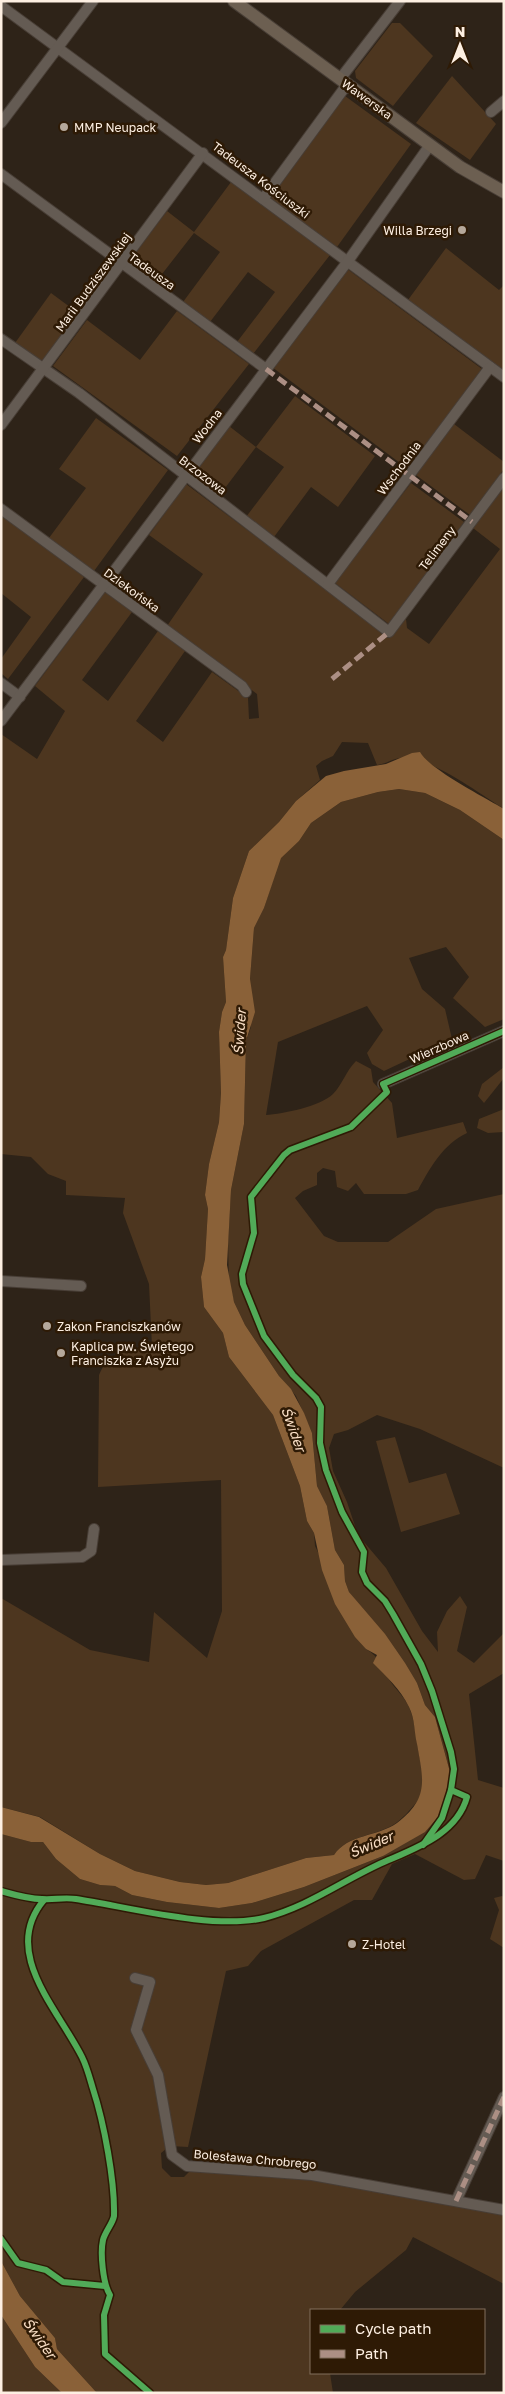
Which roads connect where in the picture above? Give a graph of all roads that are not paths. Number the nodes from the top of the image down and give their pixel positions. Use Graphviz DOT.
graph roads {
  1 [pos="92,1"];
  2 [pos="234,1"];
  3 [pos="400,1"];
  4 [pos="1,6"];
  5 [pos="58,48"];
  6 [pos="344,83"];
  7 [pos="504,101"];
  8 [pos="491,112"];
  9 [pos="1,123"];
  10 [pos="430,145"];
  11 [pos="203,153"];
  12 [pos="1,174"];
  13 [pos="504,192"];
  14 [pos="263,199"];
  15 [pos="348,261"];
  16 [pos="121,264"];
  17 [pos="1,339"];
  18 [pos="490,367"];
  19 [pos="266,369"];
  20 [pos="44,370"];
  21 [pos="504,377"];
  22 [pos="1,425"];
  23 [pos="184,476"];
  24 [pos="504,478"];
  25 [pos="1,509"];
  26 [pos="104,584"];
  27 [pos="328,584"];
  28 [pos="389,632"];
  29 [pos="1,683"];
  30 [pos="246,692"];
  31 [pos="20,697"];
  32 [pos="1,721"];
  33 [pos="504,1031"];
  34 [pos="383,1084"];
  35 [pos="1,1281"];
  36 [pos="81,1286"];
  37 [pos="94,1529"];
  38 [pos="1,1560"];
  39 [pos="135,1978"];
  40 [pos="504,2098"];
  41 [pos="456,2201"];
  42 [pos="504,2210"];
  1 -- 5 [label="street"];
  2 -- 6 [label="main road, Wawerska"];
  3 -- 6 [label="street"];
  4 -- 5 [label="street, Tadeusza Kościuszki"];
  5 -- 9 [label="street"];
  5 -- 11 [label="street, Tadeusza Kościuszki"];
  6 -- 10 [label="main road, Wawerska"];
  6 -- 14 [label="street"];
  7 -- 8 [label="street"];
  10 -- 13 [label="main road, Wawerska"];
  10 -- 15 [label="street, Wodna"];
  11 -- 14 [label="street, Tadeusza Kościuszki"];
  11 -- 16 [label="street, Marii Budziszewskiej"];
  12 -- 16 [label="street, Tadeusza"];
  14 -- 15 [label="street, Tadeusza Kościuszki"];
  15 -- 18 [label="street, Tadeusza Kościuszki"];
  15 -- 19 [label="street, Wodna"];
  16 -- 19 [label="street, Tadeusza"];
  16 -- 20 [label="street, Marii Budziszewskiej"];
  17 -- 20 [label="street, Brzozowa"];
  18 -- 21 [label="street, Tadeusza Kościuszki"];
  18 -- 27 [label="street, Wschodnia"];
  19 -- 23 [label="street, Wodna"];
  20 -- 22 [label="street, Marii Budziszewskiej"];
  20 -- 23 [label="street, Brzozowa"];
  23 -- 26 [label="street, Wodna"];
  23 -- 27 [label="street, Brzozowa"];
  24 -- 28 [label="street, Telimeny"];
  25 -- 26 [label="street, Dziekońska"];
  26 -- 30 [label="street, Dziekońska"];
  26 -- 31 [label="street, Wodna"];
  27 -- 28 [label="street, Brzozowa"];
  29 -- 31 [label="street"];
  31 -- 32 [label="street, Wodna"];
  33 -- 34 [label="street, Wierzbowa"];
  35 -- 36 [label="street"];
  37 -- 38 [label="street"];
  39 -- 41 [label="street, Bolesława Chrobrego"];
  40 -- 41 [label="street"];
  41 -- 42 [label="street, Bolesława Chrobrego"];
}
